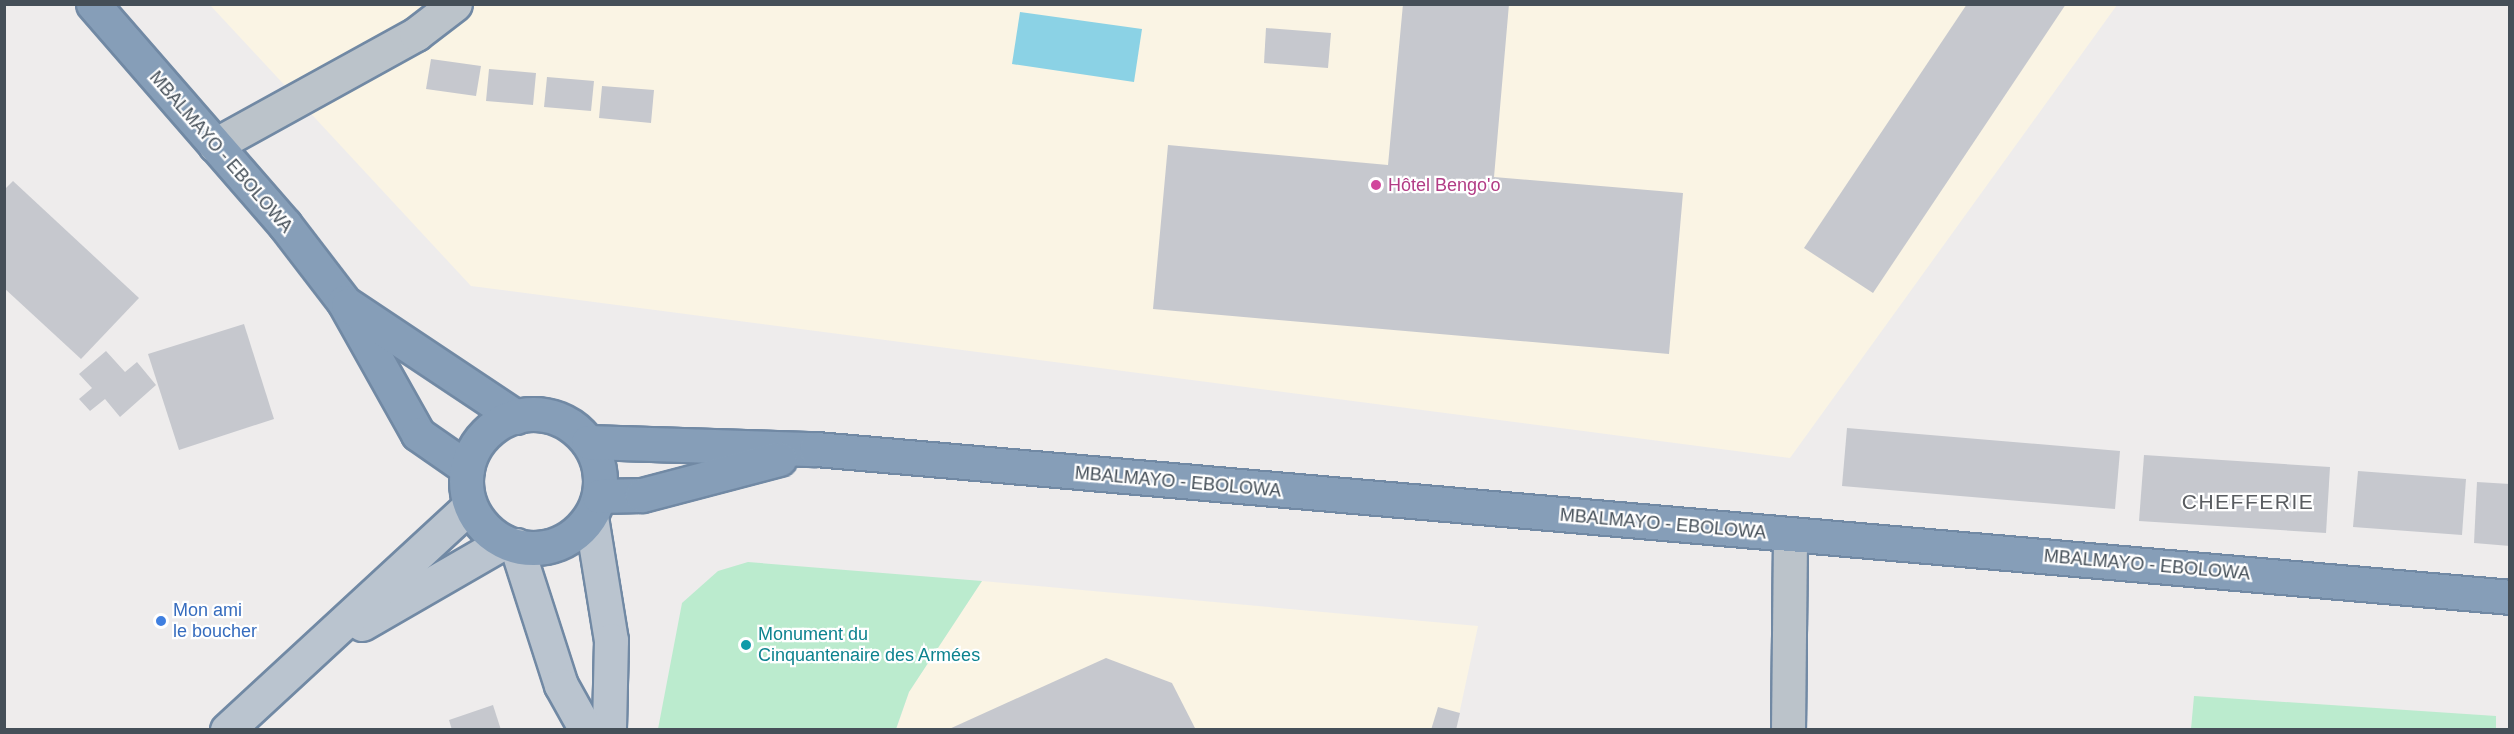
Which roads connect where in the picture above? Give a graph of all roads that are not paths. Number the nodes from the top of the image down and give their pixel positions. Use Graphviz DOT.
graph roads {
  1 [pos="93,4"];
  2 [pos="455,4"];
  3 [pos="215,145"];
  4 [pos="344,302"];
  5 [pos="516,417"];
  6 [pos="588,442"];
  7 [pos="816,449"];
  8 [pos="467,468"];
  9 [pos="470,506"];
  10 [pos="595,506"];
  11 [pos="1790,535"];
  12 [pos="510,544"];
  13 [pos="2510,597"];
  14 [pos="311,654"];
  15 [pos="227,729"];
  16 [pos="586,729"];
  17 [pos="609,729"];
  18 [pos="1788,729"];
  1 -- 3 [label="highway, MBALMAYO - EBOLOWA"];
  2 -- 3 [label="street"];
  3 -- 4 [label="highway, MBALMAYO - EBOLOWA"];
  4 -- 5 [label="highway, MBALMAYO - EBOLOWA"];
  4 -- 8 [label="highway, MBALMAYO - EBOLOWA"];
  5 -- 6 [label="highway"];
  5 -- 8 [label="highway"];
  6 -- 7 [label="highway, MBALMAYO - EBOLOWA"];
  6 -- 10 [label="highway"];
  7 -- 10 [label="highway, MBALMAYO - EBOLOWA"];
  7 -- 11 [label="highway, MBALMAYO - EBOLOWA"];
  8 -- 9 [label="highway"];
  9 -- 12 [label="highway"];
  9 -- 14 [label="main road"];
  10 -- 12 [label="highway"];
  10 -- 17 [label="main road"];
  11 -- 13 [label="highway, MBALMAYO - EBOLOWA"];
  11 -- 18 [label="street"];
  12 -- 14 [label="main road"];
  12 -- 16 [label="main road"];
  14 -- 15 [label="main road"];
}
